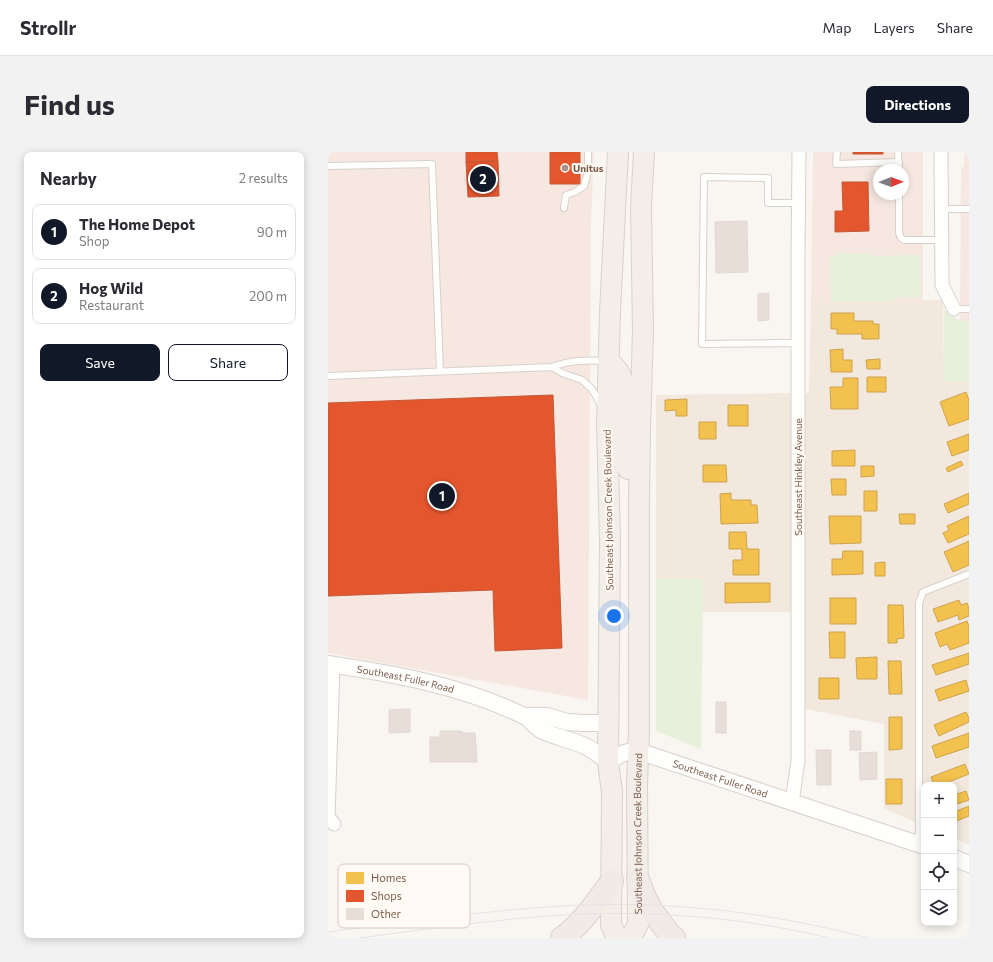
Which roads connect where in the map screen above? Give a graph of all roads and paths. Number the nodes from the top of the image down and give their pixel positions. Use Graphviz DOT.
graph roads {
  1 [pos="588,152"];
  2 [pos="614,152"];
  3 [pos="618,152"];
  4 [pos="644,152"];
  5 [pos="799,152"];
  6 [pos="836,152"];
  7 [pos="898,152"];
  8 [pos="940,152"];
  9 [pos="899,162"];
  10 [pos="328,166"];
  11 [pos="617,177"];
  12 [pos="899,200"];
  13 [pos="798,203"];
  14 [pos="564,208"];
  15 [pos="941,209"];
  16 [pos="969,209"];
  17 [pos="942,240"];
  18 [pos="954,309"];
  19 [pos="969,309"];
  20 [pos="798,343"];
  21 [pos="608,362"];
  22 [pos="552,367"];
  23 [pos="440,371"];
  24 [pos="328,376"];
  25 [pos="607,424"];
  26 [pos="639,501"];
  27 [pos="969,574"];
  28 [pos="330,664"];
  29 [pos="526,716"];
  30 [pos="608,723"];
  31 [pos="638,751"];
  32 [pos="608,762"];
  33 [pos="792,802"];
  34 [pos="922,818"];
  35 [pos="330,820"];
  36 [pos="921,846"];
  37 [pos="957,859"];
  38 [pos="969,864"];
  39 [pos="638,878"];
  40 [pos="612,881"];
  41 [pos="562,938"];
  42 [pos="617,938"];
  43 [pos="631,938"];
  44 [pos="674,938"];
  1 -- 14 [label="lane"];
  2 -- 11 [label="main road"];
  3 -- 11 [label="main road, Southeast Johnson Creek Boulevard"];
  4 -- 26 [label="main road, Southeast Johnson Creek Boulevard"];
  5 -- 13 [label="street, Southeast Hinkley Avenue"];
  6 -- 9 [label="lane"];
  7 -- 9 [label="lane"];
  8 -- 15 [label="street"];
  10 -- 23 [label="lane"];
  11 -- 21 [label="main road, Southeast Johnson Creek Boulevard"];
  12 -- 17 [label="lane"];
  13 -- 20 [label="street, Southeast Hinkley Avenue"];
  13 -- 20 [label="lane"];
  15 -- 16 [label="lane"];
  15 -- 17 [label="street"];
  17 -- 18 [label="street"];
  18 -- 19 [label="lane"];
  20 -- 33 [label="street, Southeast Hinkley Avenue"];
  21 -- 22 [label="lane"];
  21 -- 25 [label="main road, Southeast Johnson Creek Boulevard"];
  21 -- 26 [label="main road"];
  22 -- 23 [label="lane"];
  22 -- 25 [label="lane"];
  23 -- 24 [label="lane"];
  25 -- 30 [label="main road, Southeast Johnson Creek Boulevard"];
  26 -- 31 [label="main road, Southeast Johnson Creek Boulevard"];
  27 -- 34 [label="lane"];
  28 -- 29 [label="street, Southeast Fuller Road"];
  28 -- 35 [label="street"];
  29 -- 30 [label="street, Southeast Fuller Road"];
  29 -- 32 [label="street, Southeast Fuller Road"];
  30 -- 32 [label="main road, Southeast Johnson Creek Boulevard"];
  31 -- 32 [label="street"];
  31 -- 33 [label="street, Southeast Fuller Road"];
  31 -- 39 [label="main road, Southeast Johnson Creek Boulevard"];
  32 -- 40 [label="main road, Southeast Johnson Creek Boulevard"];
  33 -- 36 [label="street, Southeast Fuller Road"];
  37 -- 38 [label="street"];
  39 -- 43 [label="main road, Southeast Johnson Creek Boulevard"];
  39 -- 44 [label="highway"];
  40 -- 41 [label="highway"];
  40 -- 42 [label="main road, Southeast Johnson Creek Boulevard"];
}
